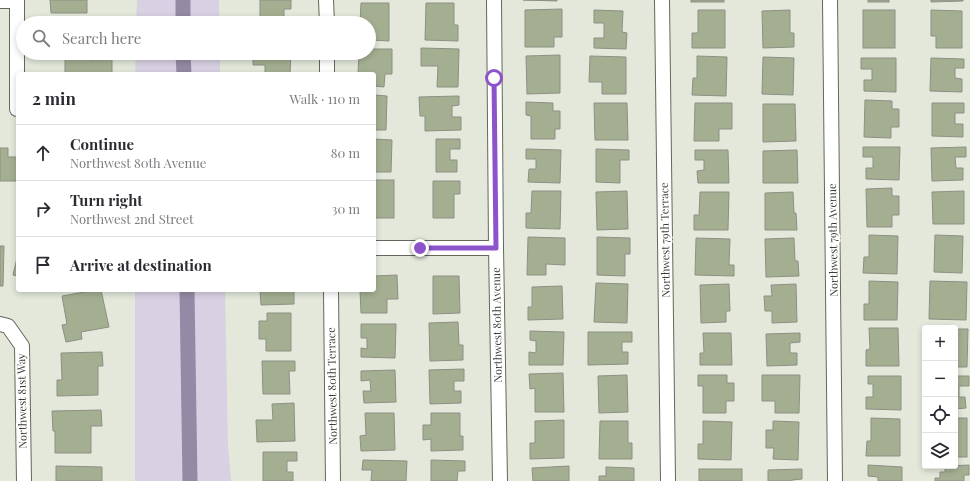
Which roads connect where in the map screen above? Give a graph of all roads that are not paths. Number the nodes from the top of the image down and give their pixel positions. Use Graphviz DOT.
graph roads {
  1 [pos="17,0"];
  2 [pos="326,0"];
  3 [pos="494,0"];
  4 [pos="662,0"];
  5 [pos="830,0"];
  6 [pos="0,1"];
  7 [pos="17,16"];
  8 [pos="327,16"];
  9 [pos="17,60"];
  10 [pos="327,60"];
  11 [pos="17,72"];
  12 [pos="328,72"];
  13 [pos="376,248"];
  14 [pos="496,248"];
  15 [pos="331,292"];
  16 [pos="4,325"];
  17 [pos="24,481"];
  18 [pos="333,481"];
  19 [pos="500,481"];
  20 [pos="668,481"];
  21 [pos="835,481"];
  1 -- 6 [label="street"];
  1 -- 7 [label="street"];
  2 -- 8 [label="street"];
  3 -- 14 [label="street, Northwest 80th Avenue"];
  4 -- 20 [label="street, Northwest 79th Terrace"];
  5 -- 21 [label="street, Northwest 79th Avenue"];
  9 -- 11 [label="street"];
  10 -- 12 [label="street"];
  13 -- 14 [label="street"];
  14 -- 19 [label="street, Northwest 80th Avenue"];
  15 -- 18 [label="street, Northwest 80th Terrace"];
  16 -- 17 [label="street, Northwest 81st Way"];
}
